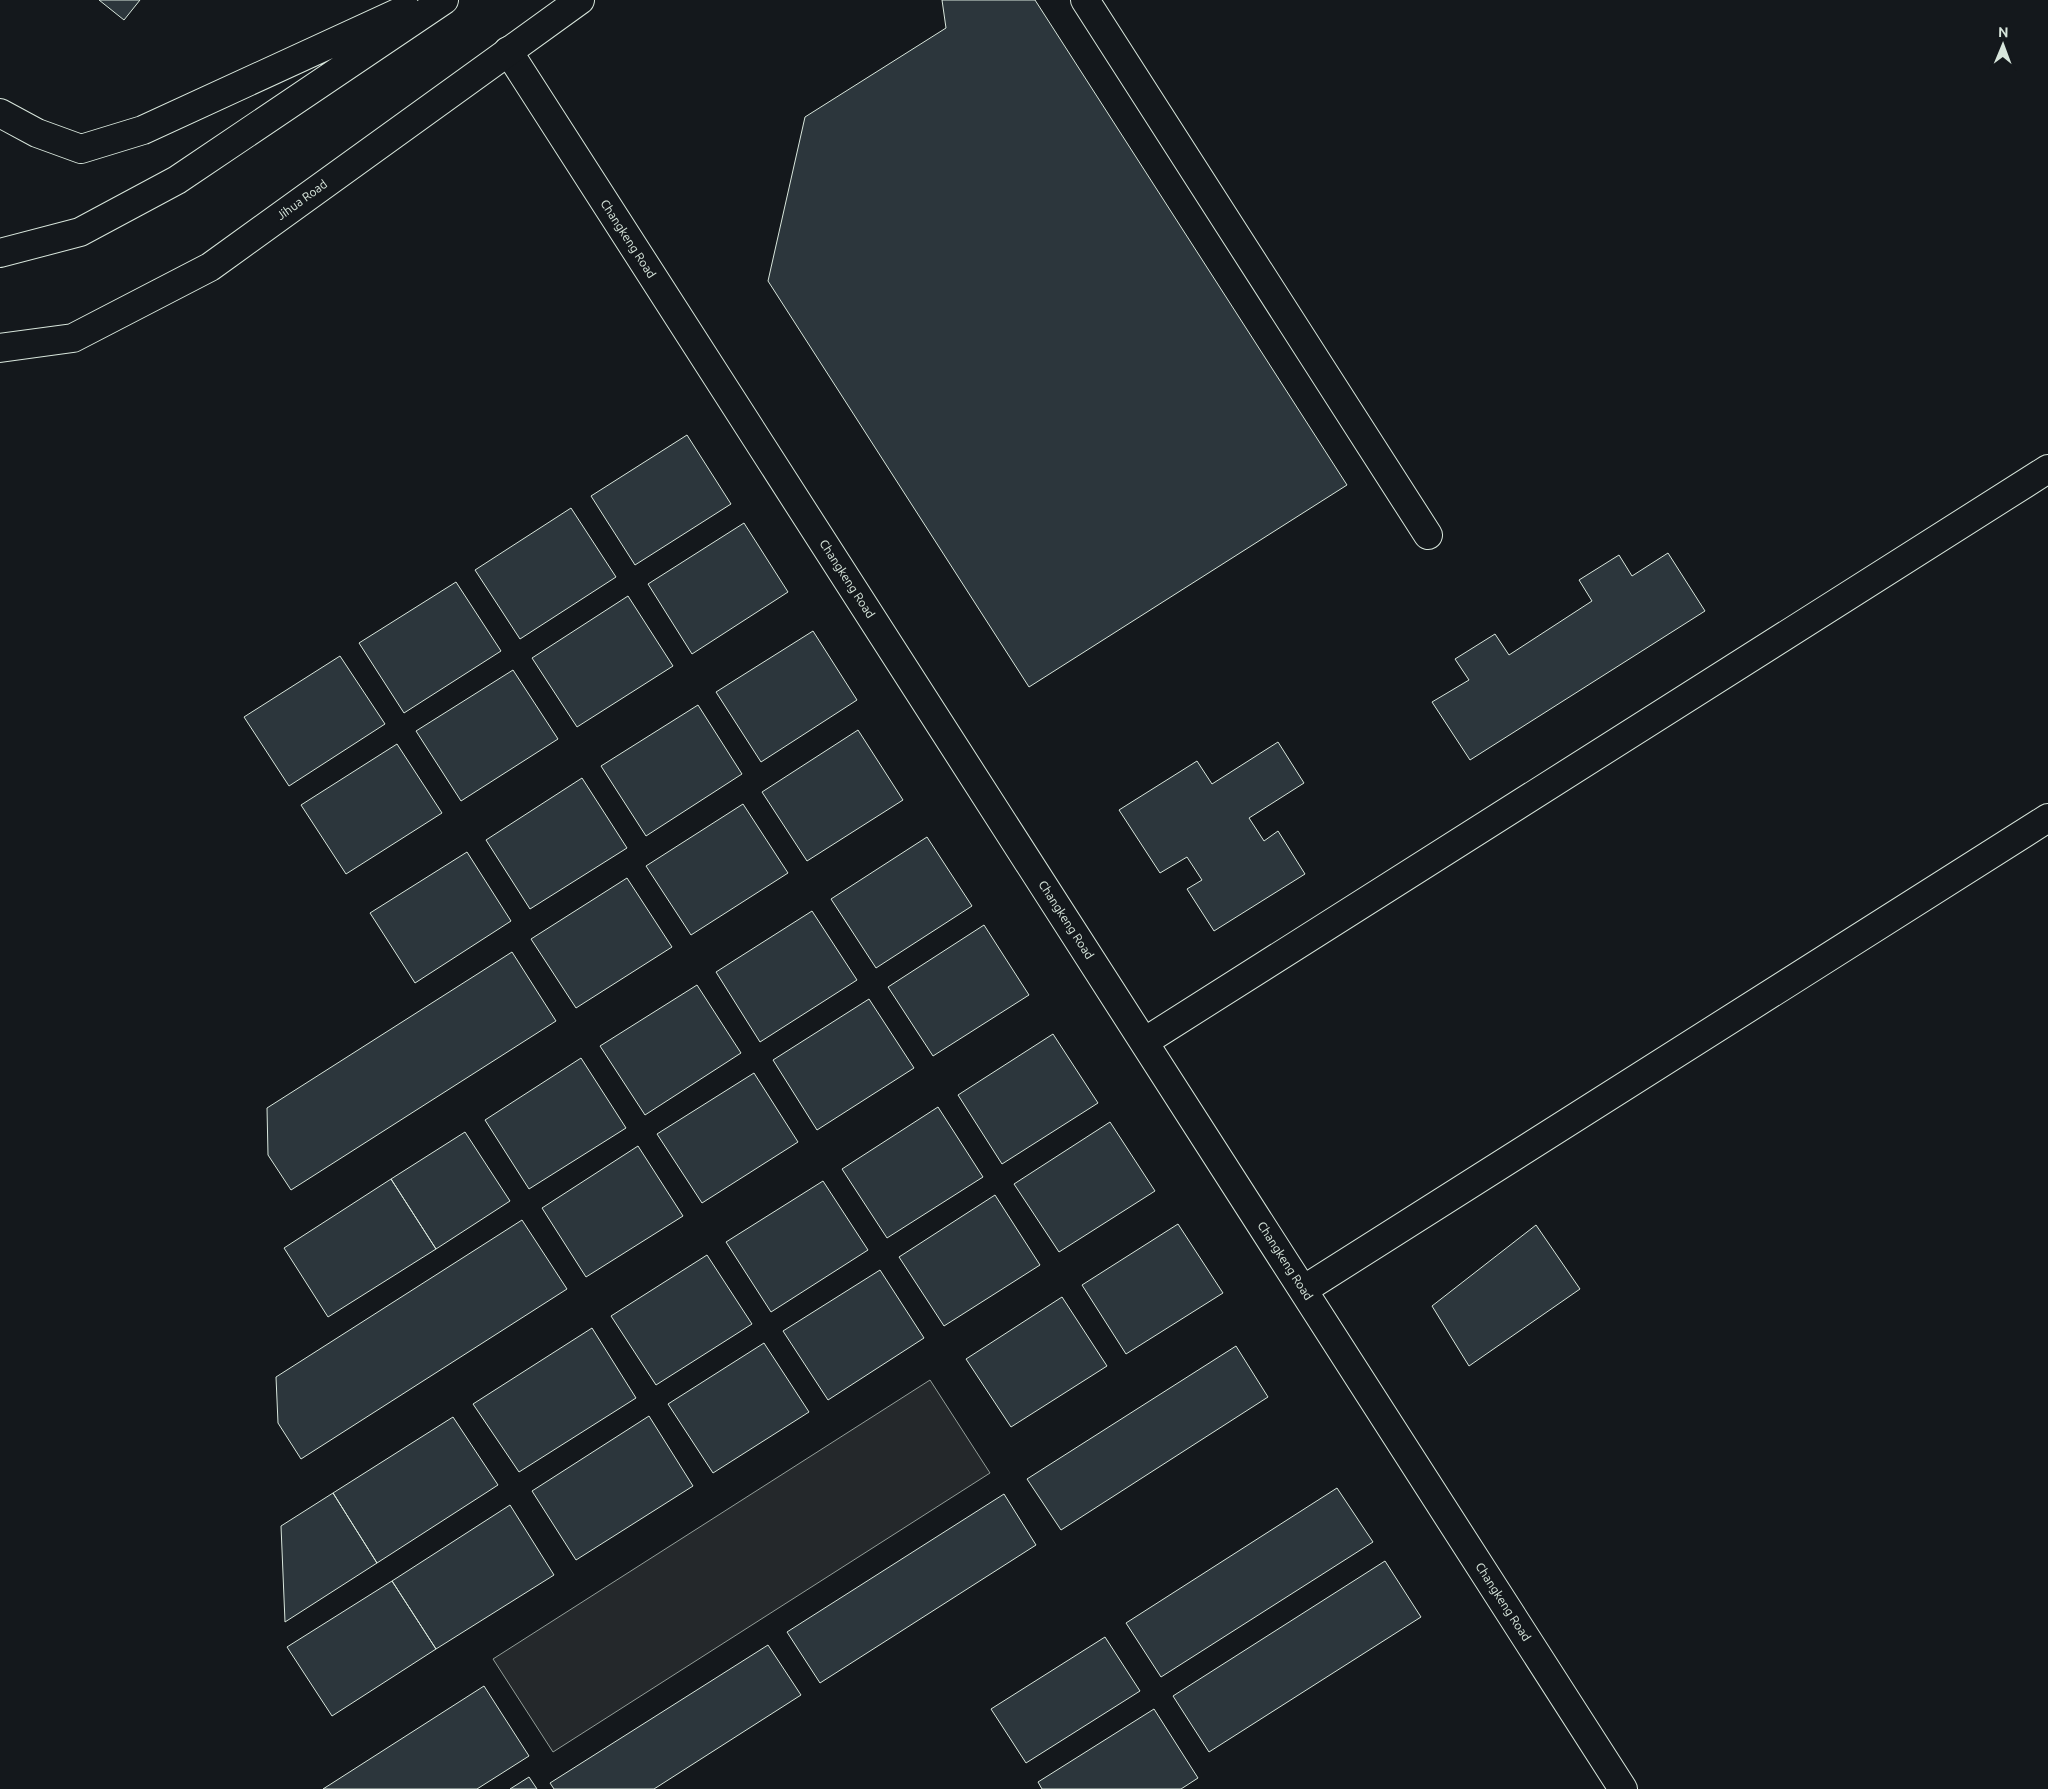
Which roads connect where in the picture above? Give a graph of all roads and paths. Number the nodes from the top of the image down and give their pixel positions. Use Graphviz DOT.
graph roads {
  1 [pos="426,0"];
  2 [pos="444,0"];
  3 [pos="580,0"];
  4 [pos="1085,0"];
  5 [pos="508,52"];
  6 [pos="0,113"];
  7 [pos="0,253"];
  8 [pos="0,348"];
  9 [pos="2048,469"];
  10 [pos="1428,535"];
  11 [pos="2048,818"];
  12 [pos="1144,1042"];
  13 [pos="1304,1290"];
  14 [pos="1623,1789"];
  1 -- 6 [label="street"];
  2 -- 7 [label="street"];
  3 -- 5 [label="street, Jihua Road"];
  4 -- 10 [label="street"];
  5 -- 8 [label="street, Jihua Road"];
  5 -- 12 [label="street, Changkeng Road"];
  9 -- 12 [label="street"];
  11 -- 13 [label="street"];
  12 -- 13 [label="street, Changkeng Road"];
  13 -- 14 [label="street, Changkeng Road"];
}
